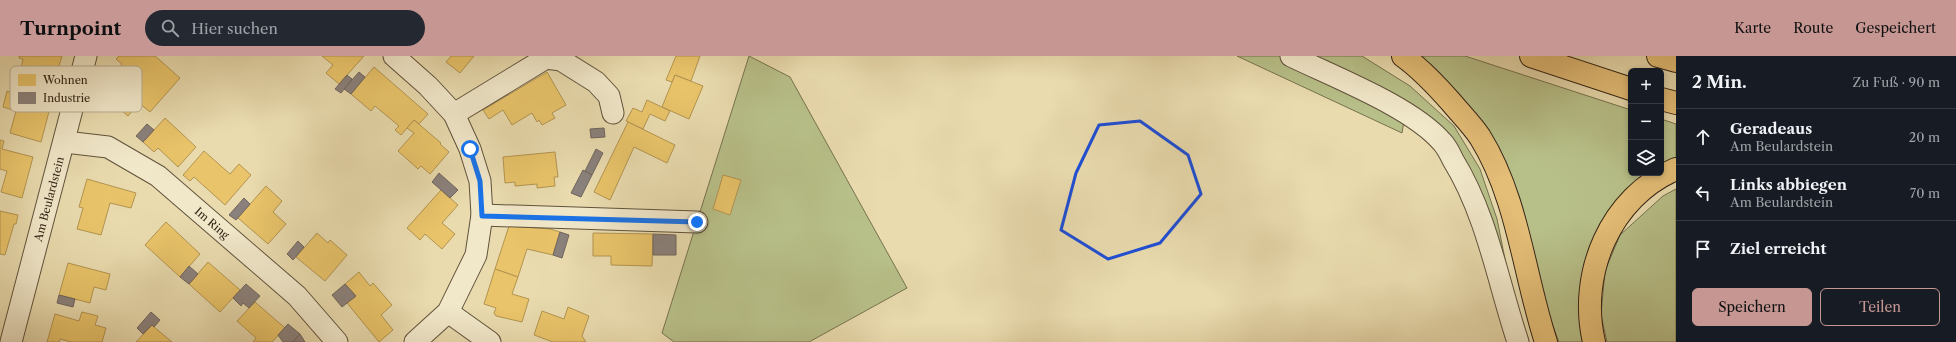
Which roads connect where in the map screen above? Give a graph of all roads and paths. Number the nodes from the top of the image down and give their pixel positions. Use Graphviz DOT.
graph roads {
  1 [pos="86,56"];
  2 [pos="394,56"];
  3 [pos="1291,56"];
  4 [pos="1403,56"];
  5 [pos="1530,56"];
  6 [pos="1658,56"];
  7 [pos="1676,61"];
  8 [pos="84,66"];
  9 [pos="1628,88"];
  10 [pos="1664,100"];
  11 [pos="1676,103"];
  12 [pos="72,112"];
  13 [pos="613,113"];
  14 [pos="454,114"];
  15 [pos="65,142"];
  16 [pos="1676,169"];
  17 [pos="482,216"];
  18 [pos="697,222"];
  19 [pos="448,312"];
  20 [pos="11,342"];
  21 [pos="337,342"];
  22 [pos="415,342"];
  23 [pos="490,342"];
  24 [pos="1518,342"];
  25 [pos="1546,342"];
  26 [pos="1594,342"];
  1 -- 8 [label="street, Am Beulardstein"];
  2 -- 14 [label="street"];
  3 -- 24 [label="street"];
  4 -- 25 [label="highway"];
  5 -- 9 [label="highway"];
  6 -- 7 [label="highway"];
  10 -- 11 [label="highway"];
  12 -- 15 [label="street, Am Beulardstein"];
  13 -- 14 [label="street"];
  14 -- 17 [label="street"];
  15 -- 20 [label="street, Am Beulardstein"];
  15 -- 21 [label="street, Im Ring"];
  16 -- 26 [label="highway"];
  17 -- 18 [label="street"];
  17 -- 19 [label="street"];
  19 -- 22 [label="street"];
  19 -- 23 [label="street"];
}
